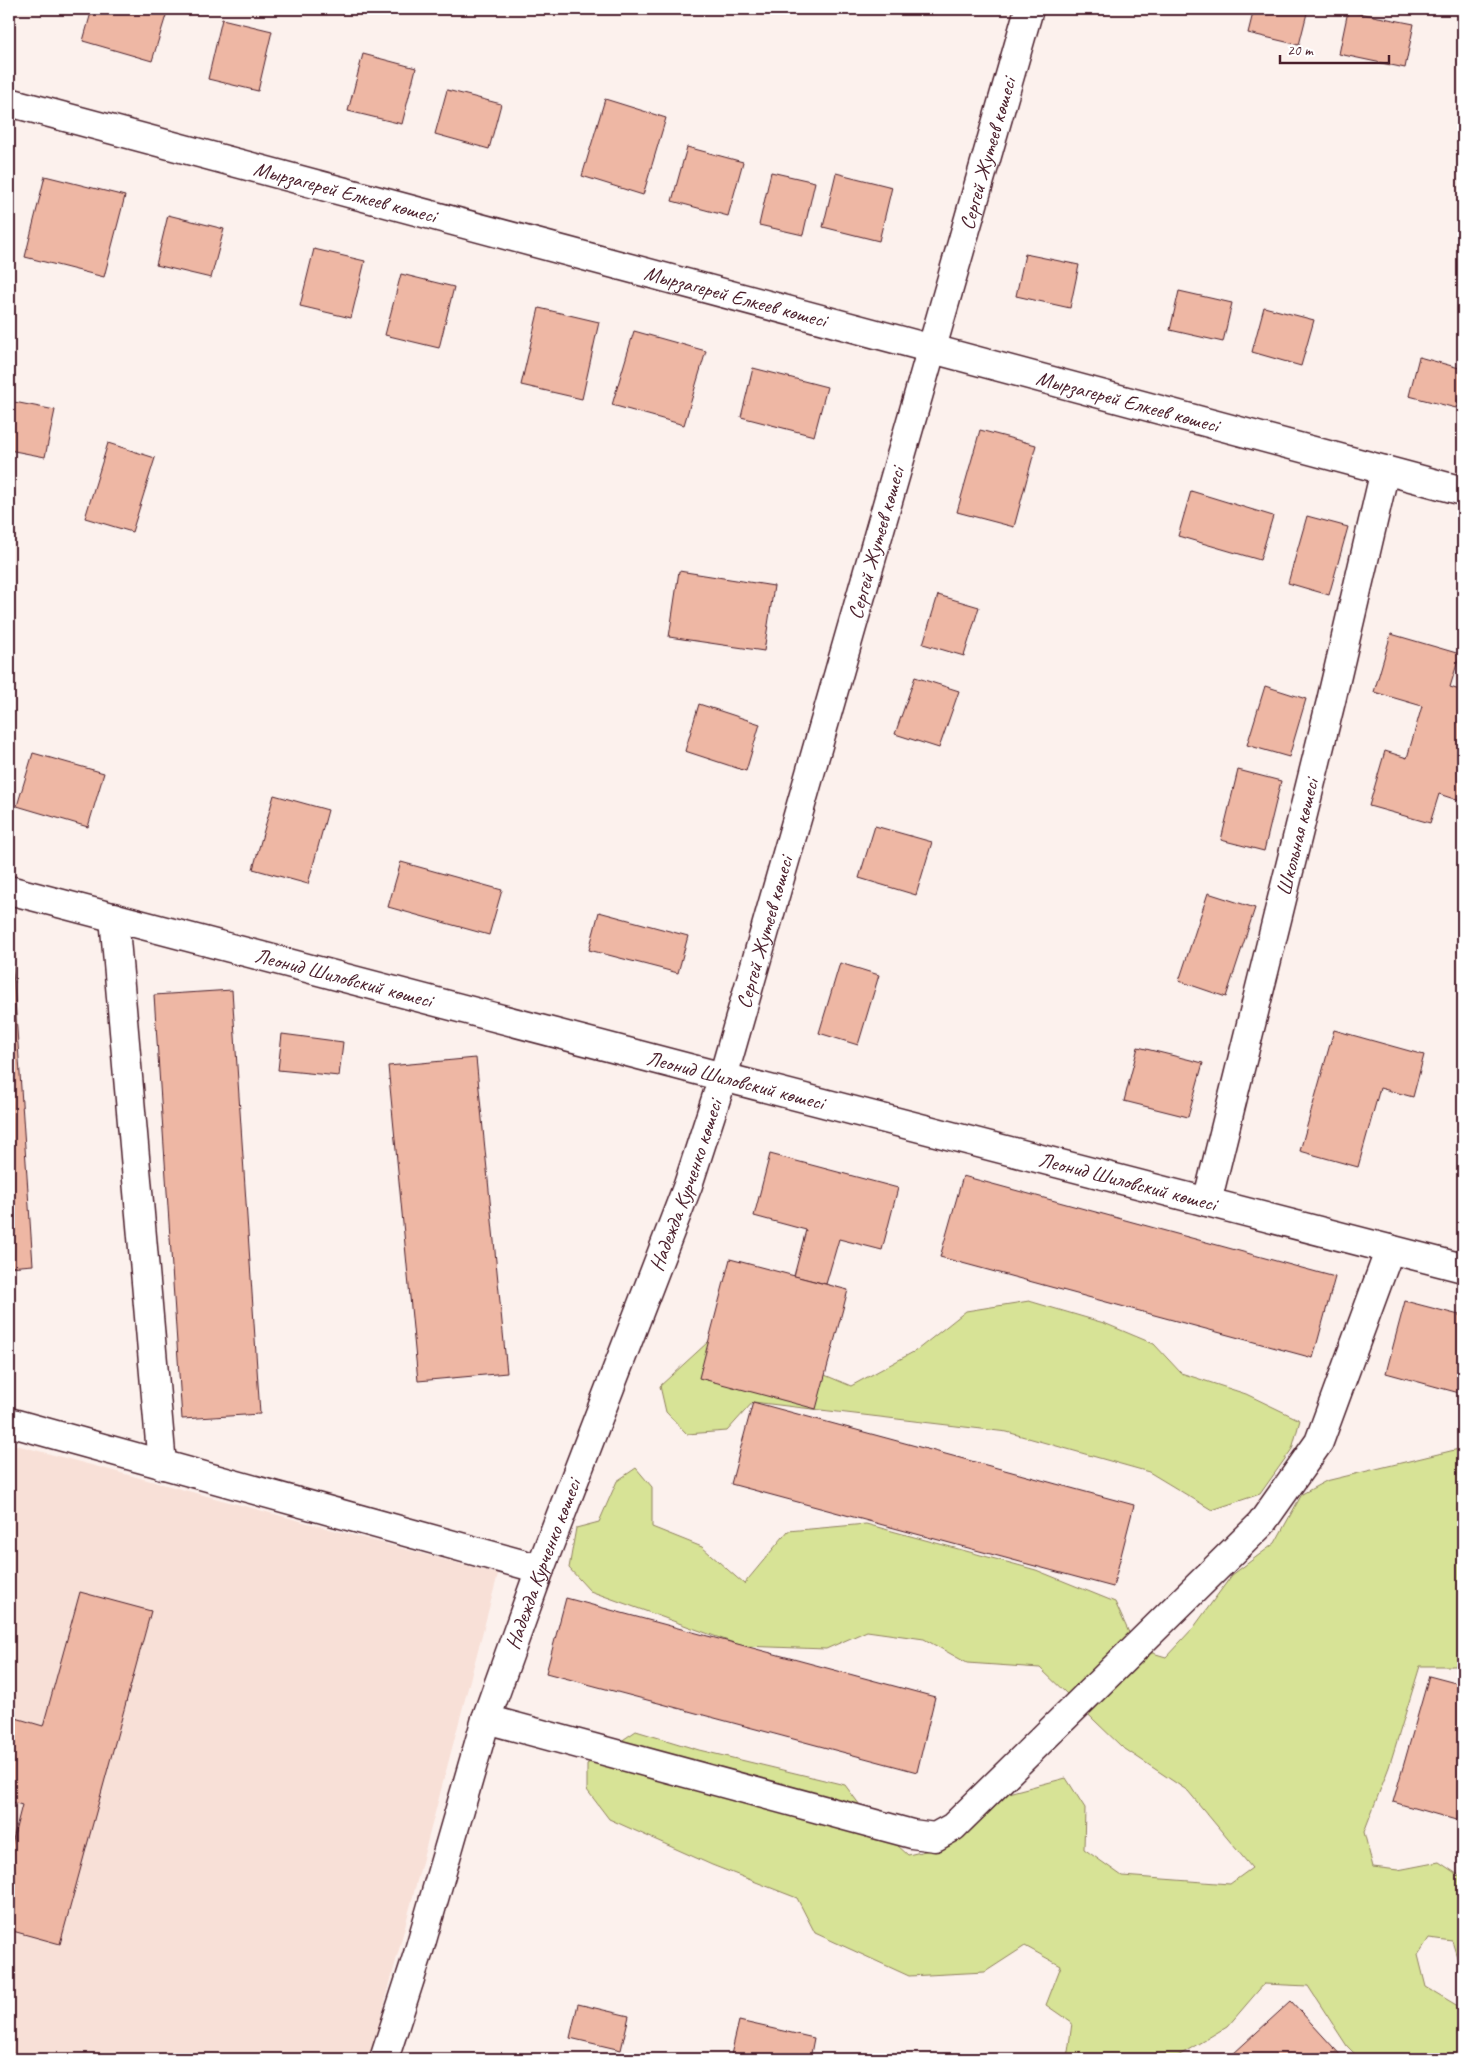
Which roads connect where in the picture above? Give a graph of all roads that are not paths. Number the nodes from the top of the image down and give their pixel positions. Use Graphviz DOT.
graph roads {
  1 [pos="1029,9"];
  2 [pos="9,102"];
  3 [pos="930,350"];
  4 [pos="1385,470"];
  5 [pos="1463,491"];
  6 [pos="9,890"];
  7 [pos="114,917"];
  8 [pos="723,1077"];
  9 [pos="1207,1202"];
  10 [pos="1390,1249"];
  11 [pos="1463,1268"];
  12 [pos="9,1422"];
  13 [pos="162,1465"];
  14 [pos="540,1569"];
  15 [pos="486,1719"];
  16 [pos="384,2059"];
  1 -- 3 [label="street, Сергей Жутеев көшесі"];
  2 -- 3 [label="street, Мырзагерей Елкеев көшесі"];
  3 -- 4 [label="street, Мырзагерей Елкеев көшесі"];
  3 -- 8 [label="street, Сергей Жутеев көшесі"];
  4 -- 5 [label="street, Мырзагерей Елкеев көшесі"];
  4 -- 9 [label="street, Школьная көшесі"];
  6 -- 7 [label="street, Леонид Шиловский көшесі"];
  7 -- 8 [label="street, Леонид Шиловский көшесі"];
  7 -- 13 [label="street"];
  8 -- 9 [label="street, Леонид Шиловский көшесі"];
  8 -- 14 [label="street, Надежда Курченко көшесі"];
  9 -- 10 [label="street, Леонид Шиловский көшесі"];
  10 -- 11 [label="street, Леонид Шиловский көшесі"];
  10 -- 15 [label="street"];
  12 -- 13 [label="street"];
  13 -- 14 [label="street"];
  14 -- 15 [label="street, Надежда Курченко көшесі"];
  15 -- 16 [label="street, Надежда Курченко көшесі"];
}
